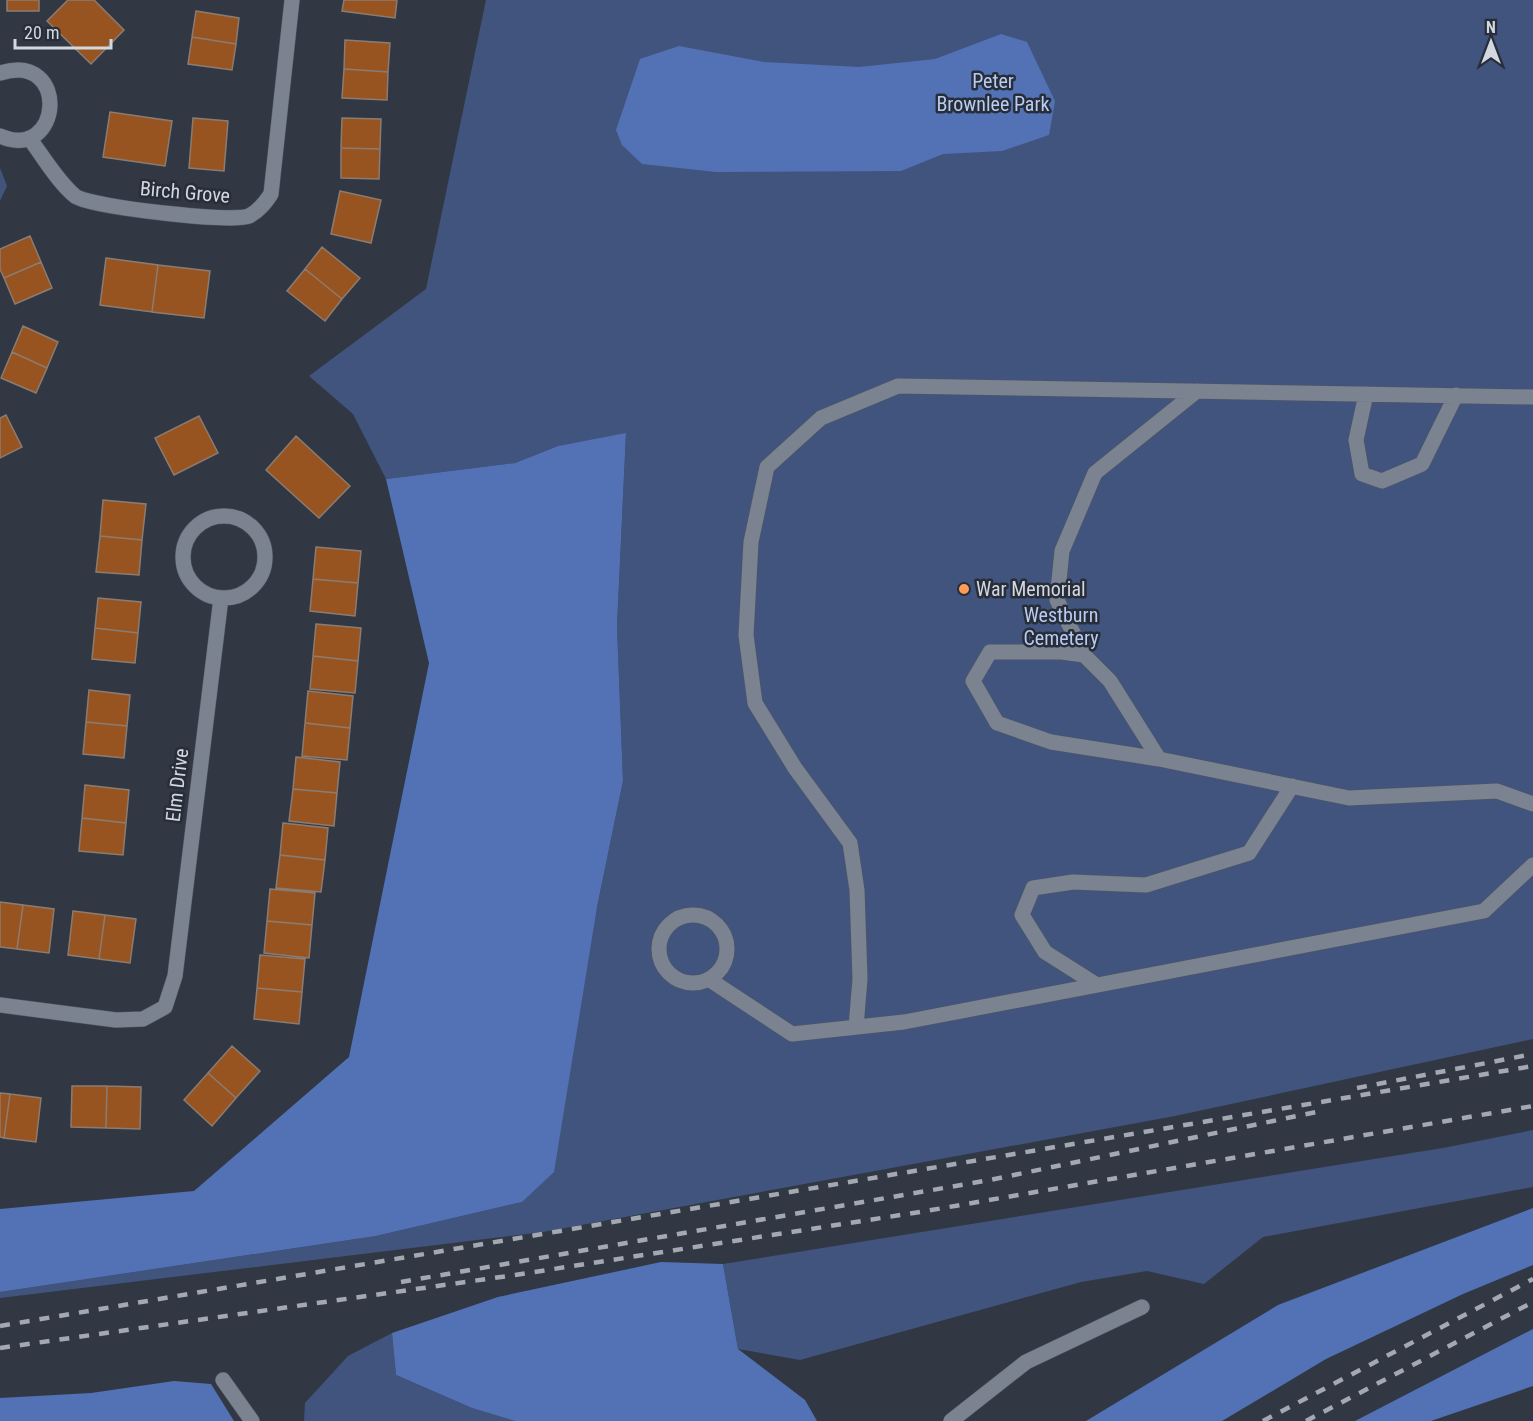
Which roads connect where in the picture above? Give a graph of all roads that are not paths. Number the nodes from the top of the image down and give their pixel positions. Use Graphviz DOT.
graph roads {
  1 [pos="292,0"];
  2 [pos="0,73"];
  3 [pos="0,136"];
  4 [pos="29,138"];
  5 [pos="1197,391"];
  6 [pos="1366,394"];
  7 [pos="1456,395"];
  8 [pos="1533,397"];
  9 [pos="221,598"];
  10 [pos="1084,655"];
  11 [pos="1159,759"];
  12 [pos="1292,786"];
  13 [pos="1533,804"];
  14 [pos="1533,865"];
  15 [pos="710,980"];
  16 [pos="1097,985"];
  17 [pos="0,1005"];
  18 [pos="856,1027"];
  19 [pos="1142,1307"];
  20 [pos="223,1380"];
  21 [pos="252,1421"];
  22 [pos="951,1421"];
  1 -- 4 [label="street, Birch Grove"];
  2 -- 4 [label="street"];
  3 -- 4 [label="street"];
  5 -- 6 [label="street"];
  5 -- 10 [label="street"];
  5 -- 18 [label="street"];
  6 -- 7 [label="street"];
  6 -- 7 [label="street"];
  7 -- 8 [label="street"];
  9 -- 9 [label="street"];
  9 -- 17 [label="street, Elm Drive"];
  10 -- 11 [label="street"];
  10 -- 11 [label="street"];
  11 -- 12 [label="street"];
  12 -- 13 [label="street"];
  12 -- 16 [label="street"];
  14 -- 16 [label="street"];
  15 -- 15 [label="street"];
  15 -- 18 [label="street"];
  16 -- 18 [label="street"];
  19 -- 22 [label="street"];
  20 -- 21 [label="street"];
}
